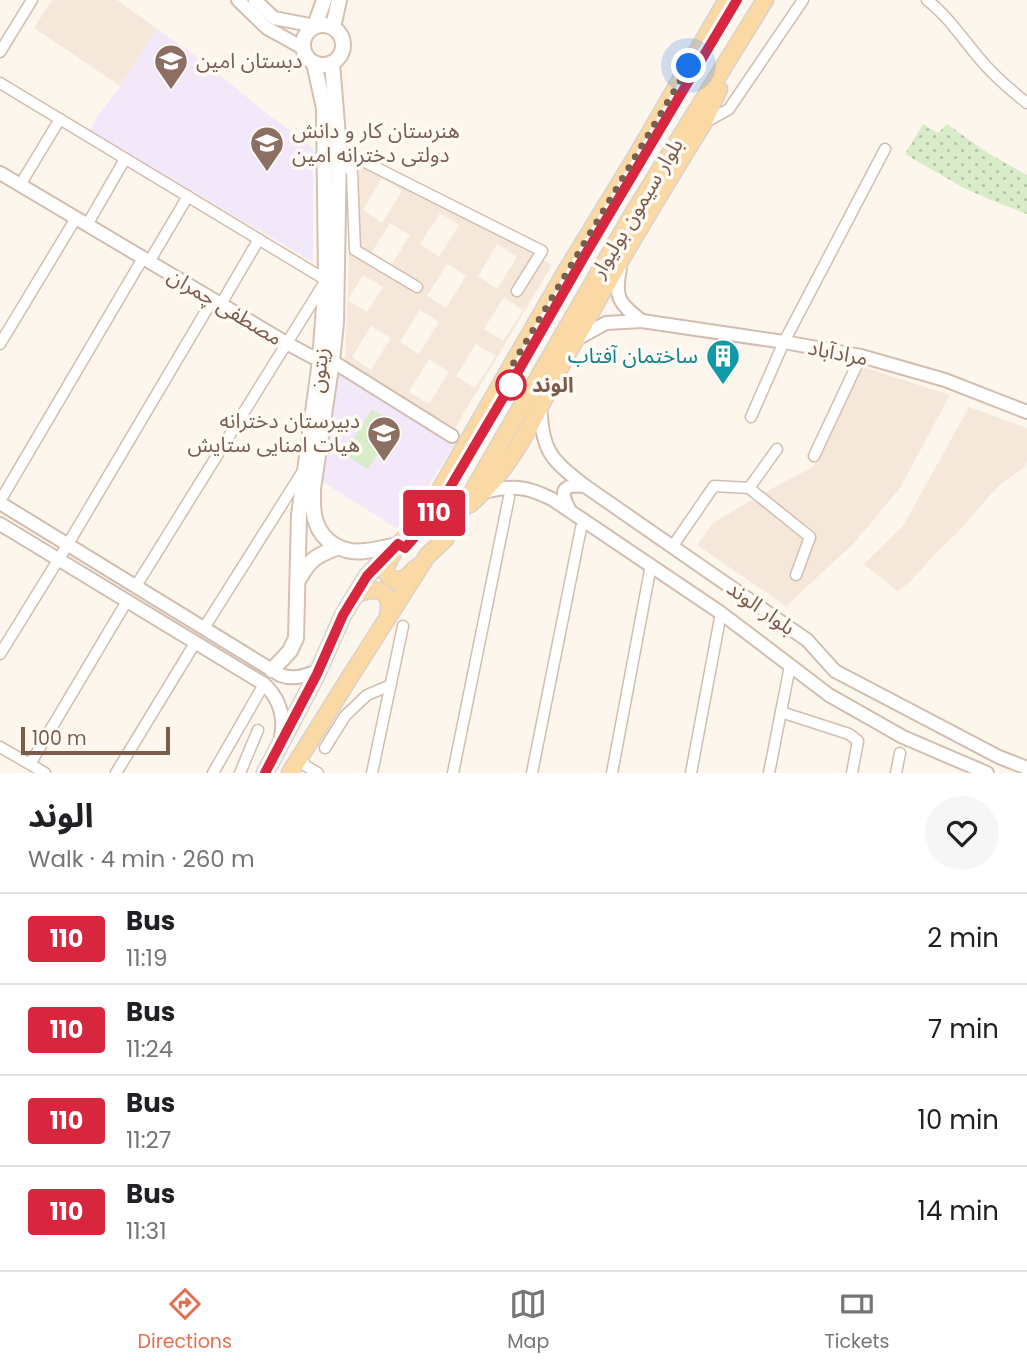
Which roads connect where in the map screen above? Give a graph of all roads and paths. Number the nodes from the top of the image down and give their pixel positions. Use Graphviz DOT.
graph roads {
  1 [pos="32,0"];
  2 [pos="238,0"];
  3 [pos="255,0"];
  4 [pos="324,0"];
  5 [pos="339,0"];
  6 [pos="715,0"];
  7 [pos="727,0"];
  8 [pos="765,0"];
  9 [pos="773,0"];
  10 [pos="803,0"];
  11 [pos="928,0"];
  12 [pos="315,26"];
  13 [pos="333,27"];
  14 [pos="743,37"];
  15 [pos="303,48"];
  16 [pos="0,52"];
  17 [pos="314,63"];
  18 [pos="332,63"];
  19 [pos="0,83"];
  20 [pos="1027,103"];
  21 [pos="60,119"];
  22 [pos="703,124"];
  23 [pos="340,149"];
  24 [pos="885,149"];
  25 [pos="637,155"];
  26 [pos="125,159"];
  27 [pos="1,177"];
  28 [pos="20,185"];
  29 [pos="188,196"];
  30 [pos="81,222"];
  31 [pos="259,239"];
  32 [pos="146,260"];
  33 [pos="621,260"];
  34 [pos="326,279"];
  35 [pos="417,287"];
  36 [pos="517,291"];
  37 [pos="217,302"];
  38 [pos="642,321"];
  39 [pos="574,340"];
  40 [pos="784,342"];
  41 [pos="0,344"];
  42 [pos="288,344"];
  43 [pos="861,356"];
  44 [pos="326,361"];
  45 [pos="540,405"];
  46 [pos="1027,412"];
  47 [pos="751,417"];
  48 [pos="452,436"];
  49 [pos="776,450"];
  50 [pos="814,456"];
  51 [pos="305,467"];
  52 [pos="585,486"];
  53 [pos="748,488"];
  54 [pos="484,492"];
  55 [pos="509,497"];
  56 [pos="0,502"];
  57 [pos="569,509"];
  58 [pos="460,512"];
  59 [pos="0,524"];
  60 [pos="581,528"];
  61 [pos="68,544"];
  62 [pos="398,544"];
  63 [pos="672,547"];
  64 [pos="336,548"];
  65 [pos="427,556"];
  66 [pos="59,559"];
  67 [pos="651,565"];
  68 [pos="796,575"];
  69 [pos="298,580"];
  70 [pos="136,586"];
  71 [pos="355,595"];
  72 [pos="127,601"];
  73 [pos="721,613"];
  74 [pos="387,619"];
  75 [pos="403,626"];
  76 [pos="204,628"];
  77 [pos="195,643"];
  78 [pos="0,654"];
  79 [pos="790,666"];
  80 [pos="272,670"];
  81 [pos="318,671"];
  82 [pos="264,684"];
  83 [pos="391,685"];
  84 [pos="781,712"];
  85 [pos="258,730"];
  86 [pos="279,744"];
  87 [pos="0,747"];
  88 [pos="325,748"];
  89 [pos="900,753"];
  90 [pos="300,757"];
  91 [pos="30,764"];
  92 [pos="1027,768"];
  93 [pos="45,773"];
  94 [pos="116,773"];
  95 [pos="213,773"];
  96 [pos="240,773"];
  97 [pos="265,773"];
  98 [pos="290,773"];
  99 [pos="318,773"];
  100 [pos="372,773"];
  101 [pos="453,773"];
  102 [pos="532,773"];
  103 [pos="612,773"];
  104 [pos="691,773"];
  105 [pos="769,773"];
  106 [pos="852,773"];
  107 [pos="896,773"];
  108 [pos="987,773"];
  1 -- 16 [label="street"];
  2 -- 15 [label="street"];
  3 -- 12 [label="street"];
  4 -- 12 [label="main road"];
  5 -- 13 [label="main road"];
  6 -- 25 [label="main road"];
  7 -- 25 [label="main road, بلوار سیمون بولیوار"];
  8 -- 14 [label="main road, بلوار سیمون بولیوار"];
  9 -- 14 [label="street"];
  10 -- 22 [label="street"];
  11 -- 20 [label="street"];
  12 -- 13 [label="main road"];
  12 -- 15 [label="main road"];
  13 -- 18 [label="main road"];
  14 -- 22 [label="main road"];
  14 -- 58 [label="main road, بلوار سیمون بولیوار"];
  15 -- 17 [label="main road"];
  17 -- 18 [label="main road"];
  17 -- 34 [label="main road, زیتون"];
  18 -- 23 [label="main road, زیتون"];
  19 -- 21 [label="street"];
  21 -- 26 [label="street"];
  21 -- 28 [label="street"];
  22 -- 33 [label="main road"];
  23 -- 35 [label="street"];
  23 -- 36 [label="street"];
  23 -- 44 [label="main road, زیتون"];
  24 -- 40 [label="street"];
  25 -- 62 [label="main road, بلوار سیمون بولیوار"];
  26 -- 29 [label="street"];
  26 -- 30 [label="street"];
  27 -- 28 [label="street, مصطفی چمران"];
  28 -- 30 [label="street, مصطفی چمران"];
  29 -- 31 [label="street"];
  29 -- 32 [label="street"];
  30 -- 32 [label="street, مصطفی چمران"];
  30 -- 41 [label="street"];
  31 -- 34 [label="street"];
  31 -- 37 [label="street"];
  32 -- 37 [label="street, مصطفی چمران"];
  32 -- 56 [label="street"];
  33 -- 38 [label="street"];
  33 -- 39 [label="main road"];
  34 -- 42 [label="street"];
  34 -- 44 [label="main road, زیتون"];
  37 -- 42 [label="street, مصطفی چمران"];
  37 -- 61 [label="street"];
  38 -- 39 [label="street, مرادآباد"];
  38 -- 40 [label="street, مرادآباد"];
  39 -- 45 [label="main road"];
  40 -- 43 [label="street, مرادآباد"];
  40 -- 47 [label="street"];
  42 -- 44 [label="street, مصطفی چمران"];
  42 -- 70 [label="street"];
  43 -- 46 [label="street, مرادآباد"];
  43 -- 50 [label="street"];
  44 -- 48 [label="street, مصطفی چمران"];
  44 -- 51 [label="main road, زیتون"];
  44 -- 64 [label="main road, زیتون"];
  45 -- 52 [label="street, بلوار الوند"];
  45 -- 54 [label="main road"];
  49 -- 53 [label="street"];
  51 -- 69 [label="main road, زیتون"];
  51 -- 76 [label="street"];
  52 -- 57 [label="street"];
  52 -- 63 [label="street, بلوار الوند"];
  53 -- 63 [label="street"];
  53 -- 68 [label="street"];
  54 -- 57 [label="street, بلوار الوند"];
  54 -- 58 [label="main road"];
  55 -- 101 [label="street"];
  56 -- 61 [label="street"];
  57 -- 67 [label="street, بلوار الوند"];
  58 -- 65 [label="main road, بلوار سیمون بولیوار"];
  59 -- 66 [label="street"];
  60 -- 102 [label="street"];
  61 -- 66 [label="street"];
  61 -- 70 [label="street"];
  62 -- 64 [label="main road"];
  62 -- 65 [label="main road"];
  62 -- 71 [label="main road, بلوار سیمون بولیوار"];
  63 -- 92 [label="street, بلوار الوند"];
  64 -- 69 [label="main road"];
  65 -- 74 [label="main road, بلوار سیمون بولیوار"];
  66 -- 72 [label="street"];
  66 -- 78 [label="street"];
  67 -- 73 [label="street, بلوار الوند"];
  67 -- 103 [label="street"];
  69 -- 80 [label="main road, زیتون"];
  70 -- 76 [label="street"];
  71 -- 74 [label="main road"];
  71 -- 81 [label="main road, بلوار سیمون بولیوار"];
  72 -- 77 [label="street"];
  72 -- 91 [label="street"];
  73 -- 79 [label="street, بلوار الوند"];
  73 -- 104 [label="street"];
  74 -- 90 [label="main road, بلوار سیمون بولیوار"];
  75 -- 83 [label="street"];
  76 -- 80 [label="street"];
  77 -- 82 [label="street"];
  77 -- 94 [label="street"];
  79 -- 84 [label="street"];
  79 -- 108 [label="street, بلوار الوند"];
  80 -- 81 [label="street"];
  81 -- 86 [label="main road, بلوار سیمون بولیوار"];
  82 -- 86 [label="street"];
  82 -- 95 [label="street"];
  83 -- 88 [label="street"];
  83 -- 100 [label="street"];
  84 -- 105 [label="street"];
  84 -- 106 [label="street"];
  85 -- 96 [label="street"];
  86 -- 97 [label="main road, بلوار سیمون بولیوار"];
  87 -- 91 [label="street"];
  89 -- 107 [label="street"];
  90 -- 98 [label="main road, بلوار سیمون بولیوار"];
  90 -- 99 [label="street"];
  91 -- 93 [label="street"];
}
